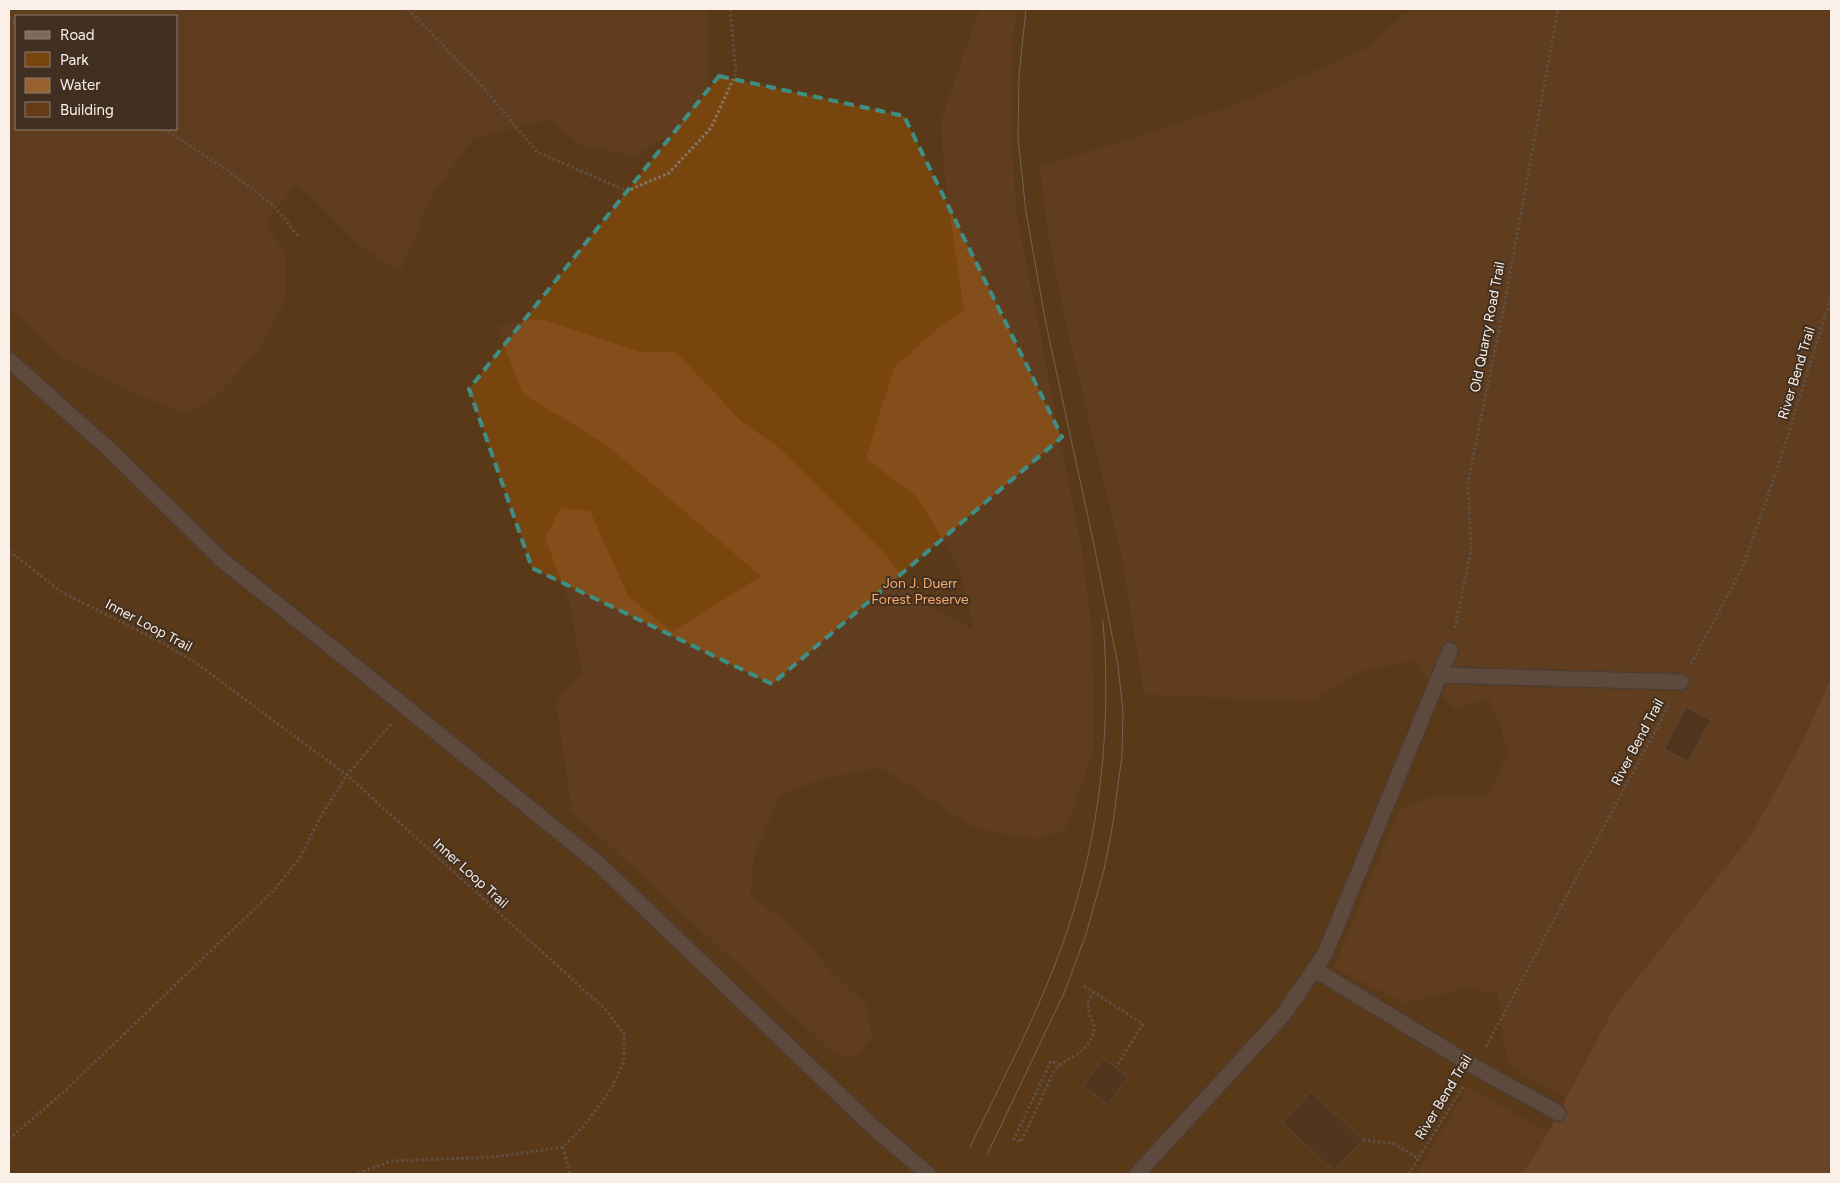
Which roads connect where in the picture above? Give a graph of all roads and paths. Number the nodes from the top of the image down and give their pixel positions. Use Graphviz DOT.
graph roads {
  1 [pos="408,9"];
  2 [pos="730,9"];
  3 [pos="1558,9"];
  4 [pos="166,130"];
  5 [pos="299,237"];
  6 [pos="1831,297"];
  7 [pos="9,360"];
  8 [pos="9,551"];
  9 [pos="1450,650"];
  10 [pos="1440,674"];
  11 [pos="1682,682"];
  12 [pos="406,708"];
  13 [pos="347,774"];
  14 [pos="1314,970"];
  15 [pos="1084,986"];
  16 [pos="1094,991"];
  17 [pos="1060,1065"];
  18 [pos="1116,1067"];
  19 [pos="1475,1067"];
  20 [pos="1558,1113"];
  21 [pos="9,1139"];
  22 [pos="1363,1140"];
  23 [pos="563,1147"];
  24 [pos="1419,1159"];
  25 [pos="357,1174"];
  26 [pos="570,1174"];
  27 [pos="928,1174"];
  28 [pos="1137,1174"];
  29 [pos="1409,1174"];
  1 -- 2 [label="path"];
  3 -- 9 [label="path, Old Quarry Road Trail"];
  4 -- 5 [label="path"];
  6 -- 11 [label="path, River Bend Trail"];
  7 -- 12 [label="lane"];
  8 -- 13 [label="path, Inner Loop Trail"];
  9 -- 10 [label="lane"];
  10 -- 11 [label="lane"];
  10 -- 14 [label="lane"];
  11 -- 19 [label="path, River Bend Trail"];
  12 -- 13 [label="path"];
  12 -- 27 [label="lane"];
  13 -- 21 [label="path"];
  13 -- 23 [label="path, Inner Loop Trail"];
  14 -- 19 [label="lane"];
  14 -- 28 [label="lane"];
  15 -- 16 [label="path"];
  16 -- 17 [label="path"];
  16 -- 18 [label="path"];
  17 -- 17 [label="path"];
  19 -- 20 [label="lane"];
  19 -- 24 [label="path, River Bend Trail"];
  22 -- 24 [label="path"];
  23 -- 25 [label="path"];
  23 -- 26 [label="path"];
  24 -- 29 [label="path, River Bend Trail"];
}
